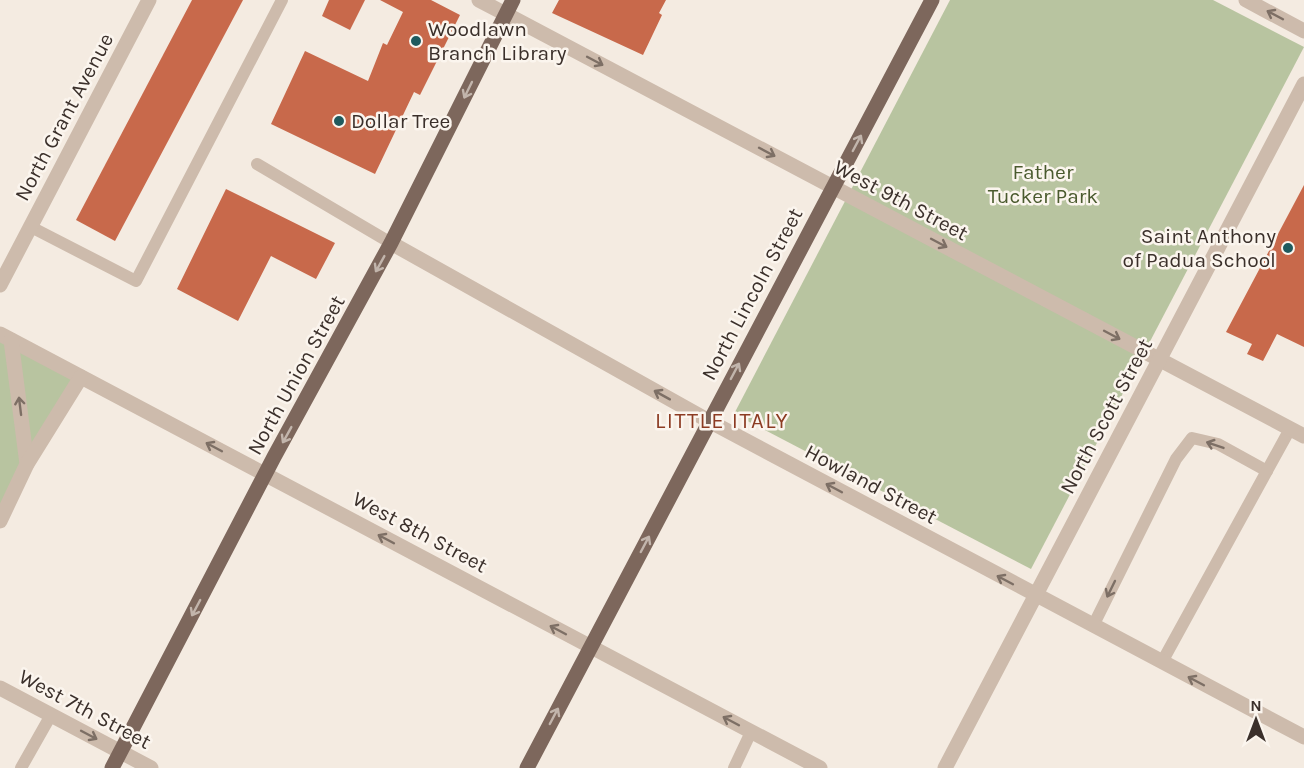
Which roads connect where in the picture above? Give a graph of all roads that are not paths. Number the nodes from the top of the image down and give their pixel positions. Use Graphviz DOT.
graph roads {
  1 [pos="149,0"];
  2 [pos="282,0"];
  3 [pos="479,0"];
  4 [pos="513,0"];
  5 [pos="932,0"];
  6 [pos="1246,0"];
  7 [pos="506,14"];
  8 [pos="1304,31"];
  9 [pos="1304,84"];
  10 [pos="257,164"];
  11 [pos="833,187"];
  12 [pos="31,227"];
  13 [pos="391,243"];
  14 [pos="0,285"];
  15 [pos="6,337"];
  16 [pos="1159,360"];
  17 [pos="81,377"];
  18 [pos="709,421"];
  19 [pos="1290,429"];
  20 [pos="1304,436"];
  21 [pos="27,464"];
  22 [pos="1267,471"];
  23 [pos="265,475"];
  24 [pos="0,520"];
  25 [pos="1035,596"];
  26 [pos="1093,626"];
  27 [pos="591,647"];
  28 [pos="1162,662"];
  29 [pos="0,688"];
  30 [pos="51,715"];
  31 [pos="751,732"];
  32 [pos="1304,737"];
  33 [pos="120,752"];
  34 [pos="21,768"];
  35 [pos="112,768"];
  36 [pos="151,768"];
  37 [pos="527,768"];
  38 [pos="734,768"];
  39 [pos="820,768"];
  40 [pos="945,768"];
  1 -- 12 [label="street, North Grant Avenue"];
  2 -- 12 [label="lane"];
  3 -- 7 [label="street, West 9th Street"];
  4 -- 7 [label="main road, North Union Street"];
  11 -- 5 [label="main road, North Lincoln Street, one-way"];
  8 -- 6 [label="street, one-way"];
  7 -- 11 [label="street, West 9th Street, one-way"];
  7 -- 13 [label="main road, North Union Street, one-way"];
  9 -- 16 [label="street, North Scott Street"];
  10 -- 13 [label="lane"];
  11 -- 16 [label="street, West 9th Street, one-way"];
  18 -- 11 [label="main road, North Lincoln Street, one-way"];
  12 -- 14 [label="street, North Grant Avenue"];
  18 -- 13 [label="street, Howland Street, one-way"];
  13 -- 23 [label="main road, North Union Street, one-way"];
  15 -- 17 [label="street, West 8th Street"];
  21 -- 15 [label="street, one-way"];
  16 -- 19 [label="street, West 9th Street"];
  16 -- 25 [label="street, North Scott Street"];
  17 -- 21 [label="street"];
  23 -- 17 [label="street, West 8th Street, one-way"];
  25 -- 18 [label="street, Howland Street, one-way"];
  27 -- 18 [label="main road, North Lincoln Street, one-way"];
  19 -- 20 [label="street, West 9th Street"];
  19 -- 22 [label="lane"];
  21 -- 24 [label="street"];
  22 -- 26 [label="lane, one-way"];
  22 -- 28 [label="lane"];
  27 -- 23 [label="street, West 8th Street, one-way"];
  23 -- 33 [label="main road, North Union Street, one-way"];
  25 -- 26 [label="street, Howland Street"];
  25 -- 40 [label="street, North Scott Street"];
  26 -- 28 [label="street, Howland Street"];
  31 -- 27 [label="street, West 8th Street, one-way"];
  37 -- 27 [label="main road, North Lincoln Street, one-way"];
  32 -- 28 [label="street, Howland Street, one-way"];
  29 -- 30 [label="street, West 7th Street"];
  30 -- 33 [label="street, West 7th Street, one-way"];
  30 -- 34 [label="lane"];
  31 -- 38 [label="lane"];
  31 -- 39 [label="street, West 8th Street"];
  33 -- 35 [label="main road, North Union Street"];
  33 -- 36 [label="street, West 7th Street"];
}
